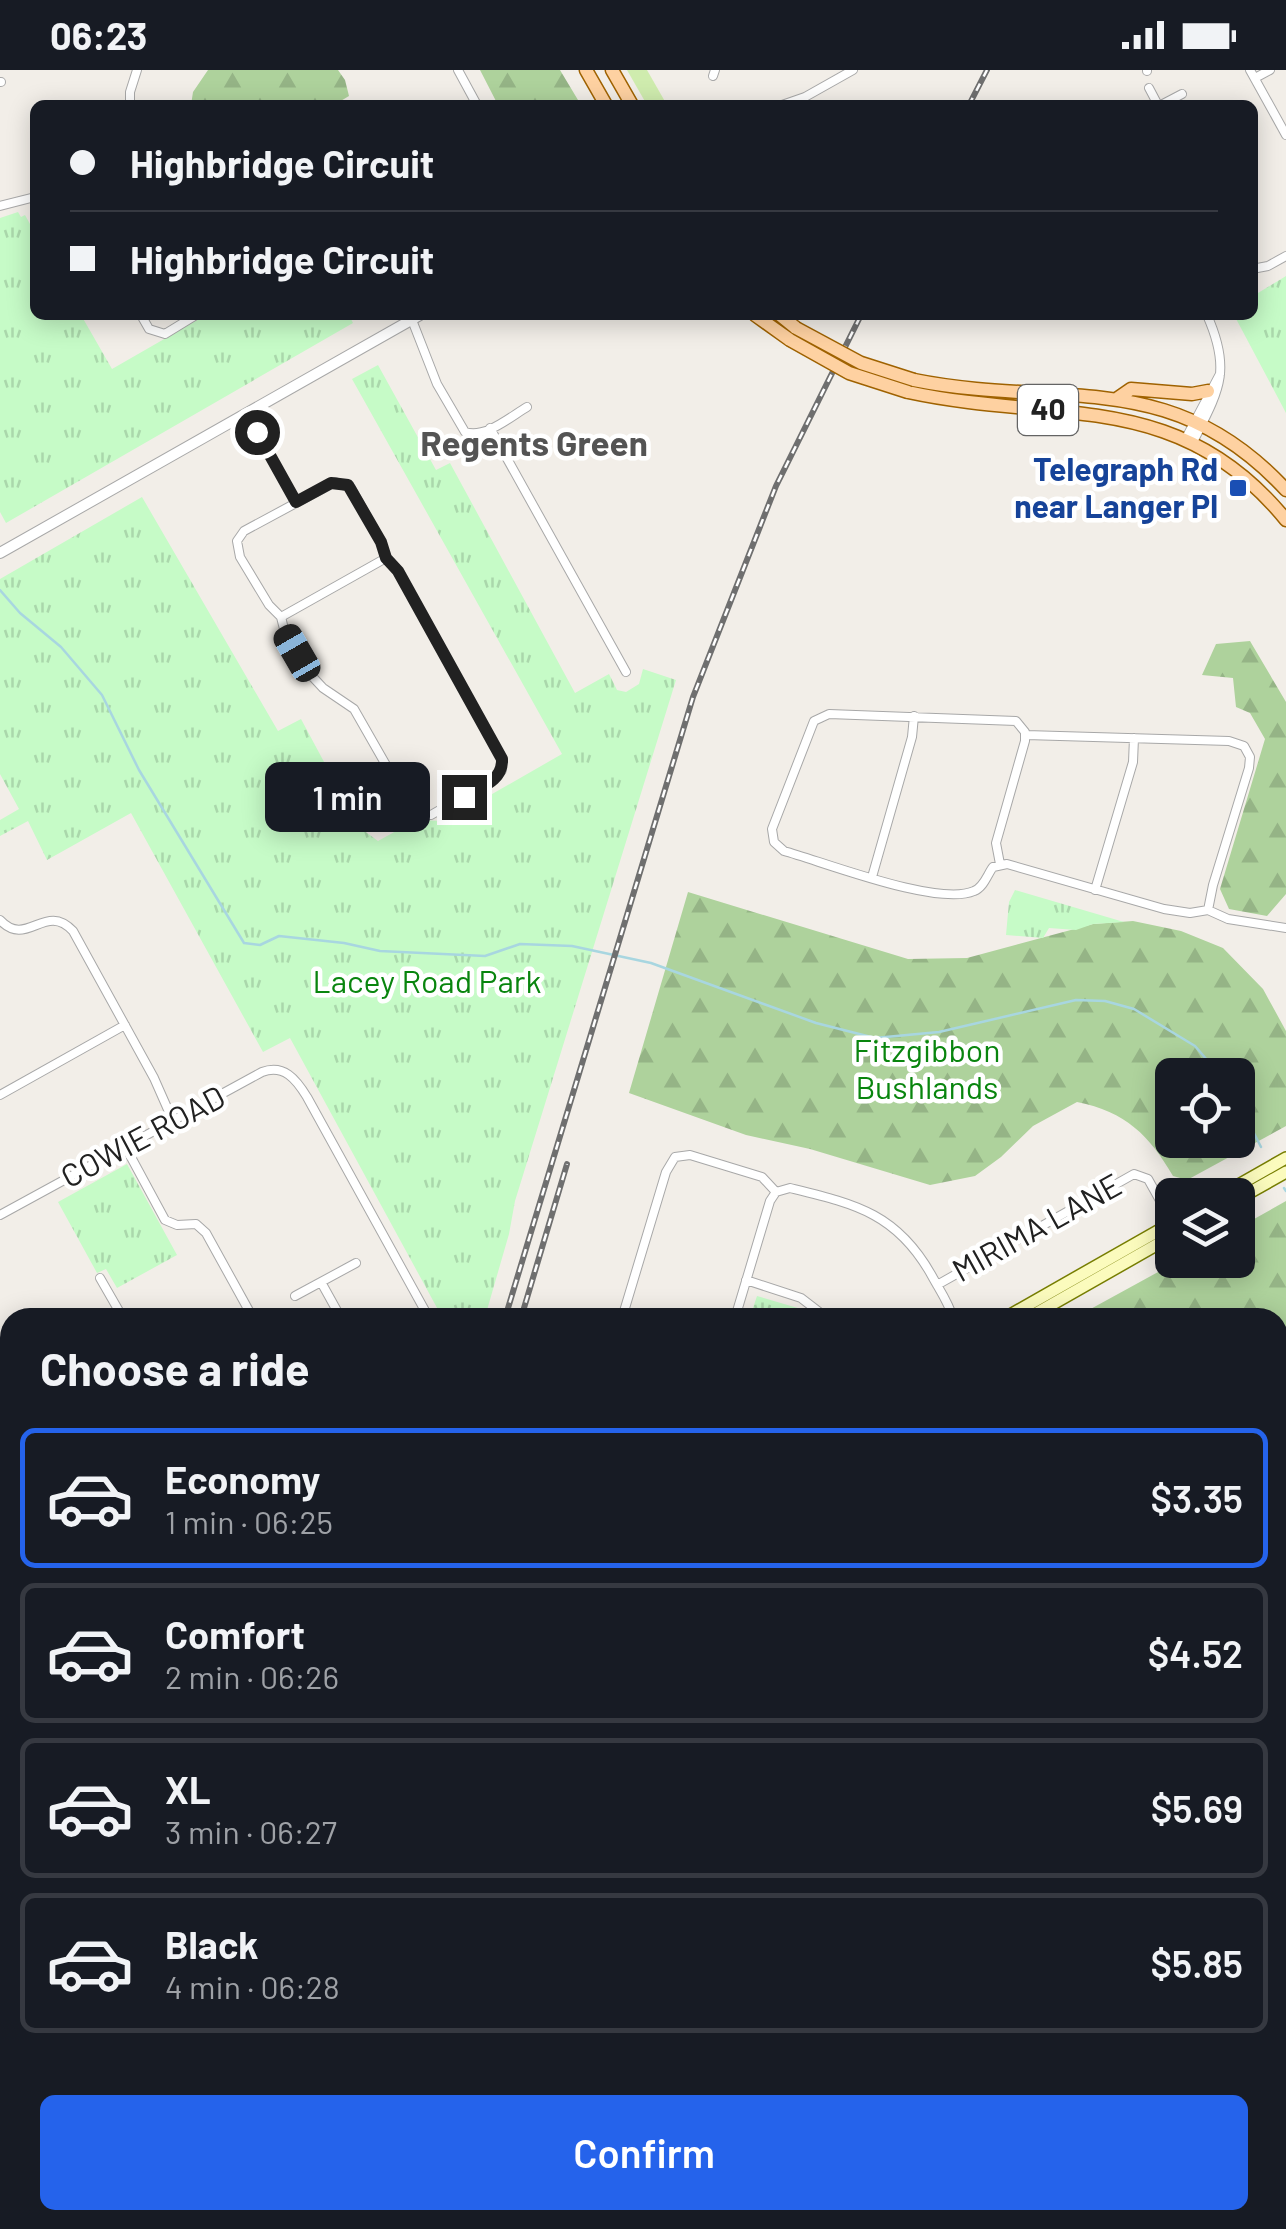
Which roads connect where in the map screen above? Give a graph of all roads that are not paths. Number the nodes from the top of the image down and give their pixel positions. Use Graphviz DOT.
graph roads {
  1 [pos="137,70"];
  2 [pos="458,70"];
  3 [pos="586,70"];
  4 [pos="612,70"];
  5 [pos="853,70"];
  6 [pos="1270,70"];
  7 [pos="1252,74"];
  8 [pos="1148,88"];
  9 [pos="1182,94"];
  10 [pos="130,100"];
  11 [pos="475,100"];
  12 [pos="603,100"];
  13 [pos="629,100"];
  14 [pos="802,100"];
  15 [pos="1156,100"];
  16 [pos="1170,100"];
  17 [pos="1286,134"];
  18 [pos="30,198"];
  19 [pos="0,206"];
  20 [pos="1286,256"];
  21 [pos="1258,268"];
  22 [pos="144,320"];
  23 [pos="188,320"];
  24 [pos="411,320"];
  25 [pos="417,320"];
  26 [pos="766,320"];
  27 [pos="783,320"];
  28 [pos="1209,320"];
  29 [pos="793,334"];
  30 [pos="1220,374"];
  31 [pos="911,386"];
  32 [pos="1208,392"];
  33 [pos="1118,398"];
  34 [pos="527,407"];
  35 [pos="247,415"];
  36 [pos="1198,424"];
  37 [pos="490,428"];
  38 [pos="1189,440"];
  39 [pos="1286,490"];
  40 [pos="296,502"];
  41 [pos="1286,520"];
  42 [pos="2,549"];
  43 [pos="386,558"];
  44 [pos="281,617"];
  45 [pos="626,672"];
  46 [pos="914,716"];
  47 [pos="1026,736"];
  48 [pos="1134,738"];
  49 [pos="1000,864"];
  50 [pos="872,877"];
  51 [pos="1096,890"];
  52 [pos="1208,910"];
  53 [pos="0,920"];
  54 [pos="1286,928"];
  55 [pos="125,1025"];
  56 [pos="1,1092"];
  57 [pos="173,1121"];
  58 [pos="125,1146"];
  59 [pos="1286,1158"];
  60 [pos="1286,1172"];
  61 [pos="1251,1178"];
  62 [pos="1255,1190"];
  63 [pos="776,1192"];
  64 [pos="1155,1192"];
  65 [pos="0,1215"];
  66 [pos="1155,1232"];
  67 [pos="1155,1246"];
  68 [pos="356,1263"];
  69 [pos="100,1278"];
  70 [pos="746,1280"];
  71 [pos="321,1282"];
  72 [pos="936,1284"];
  73 [pos="295,1296"];
  74 [pos="116,1308"];
  75 [pos="247,1308"];
  76 [pos="335,1308"];
  77 [pos="423,1308"];
  78 [pos="628,1308"];
  79 [pos="738,1308"];
  80 [pos="814,1308"];
  81 [pos="950,1308"];
  82 [pos="1022,1308"];
  83 [pos="1046,1308"];
  1 -- 10 [label="street"];
  2 -- 11 [label="street"];
  3 -- 12 [label="main road"];
  4 -- 13 [label="main road"];
  5 -- 14 [label="street"];
  6 -- 7 [label="street"];
  7 -- 17 [label="street"];
  8 -- 15 [label="street"];
  9 -- 16 [label="street"];
  18 -- 19 [label="street"];
  20 -- 21 [label="street"];
  22 -- 23 [label="street"];
  24 -- 35 [label="street"];
  25 -- 37 [label="street"];
  26 -- 29 [label="main road, 40"];
  27 -- 29 [label="main road, 40"];
  28 -- 30 [label="street"];
  29 -- 31 [label="main road, 40, bridge"];
  30 -- 32 [label="street"];
  30 -- 36 [label="street"];
  31 -- 33 [label="main road, 40"];
  31 -- 38 [label="main road, 40"];
  32 -- 33 [label="main road"];
  32 -- 36 [label="street"];
  33 -- 36 [label="main road, 40"];
  34 -- 37 [label="street"];
  35 -- 40 [label="street"];
  35 -- 42 [label="street"];
  36 -- 38 [label="street"];
  36 -- 39 [label="main road, 40"];
  37 -- 45 [label="street"];
  38 -- 41 [label="main road, 40"];
  40 -- 43 [label="street"];
  40 -- 44 [label="street"];
  43 -- 44 [label="street"];
  43 -- 44 [label="street"];
  46 -- 47 [label="street"];
  46 -- 50 [label="street"];
  46 -- 50 [label="street"];
  47 -- 48 [label="street"];
  47 -- 49 [label="street"];
  48 -- 51 [label="street"];
  48 -- 52 [label="street"];
  49 -- 50 [label="street"];
  49 -- 51 [label="street"];
  51 -- 52 [label="street"];
  52 -- 54 [label="street"];
  53 -- 55 [label="street"];
  55 -- 56 [label="street"];
  55 -- 57 [label="street"];
  57 -- 58 [label="street, COWIE ROAD"];
  57 -- 77 [label="street, COWIE ROAD"];
  58 -- 65 [label="street, COWIE ROAD"];
  58 -- 75 [label="street"];
  59 -- 61 [label="main road"];
  60 -- 62 [label="main road"];
  63 -- 70 [label="street"];
  63 -- 72 [label="street"];
  63 -- 78 [label="street"];
  64 -- 72 [label="street, MIRIMA LANE"];
  66 -- 82 [label="main road"];
  67 -- 83 [label="main road"];
  68 -- 71 [label="street"];
  69 -- 74 [label="street"];
  70 -- 79 [label="street"];
  70 -- 80 [label="street"];
  71 -- 73 [label="street"];
  71 -- 76 [label="street"];
  72 -- 81 [label="street"];
}
